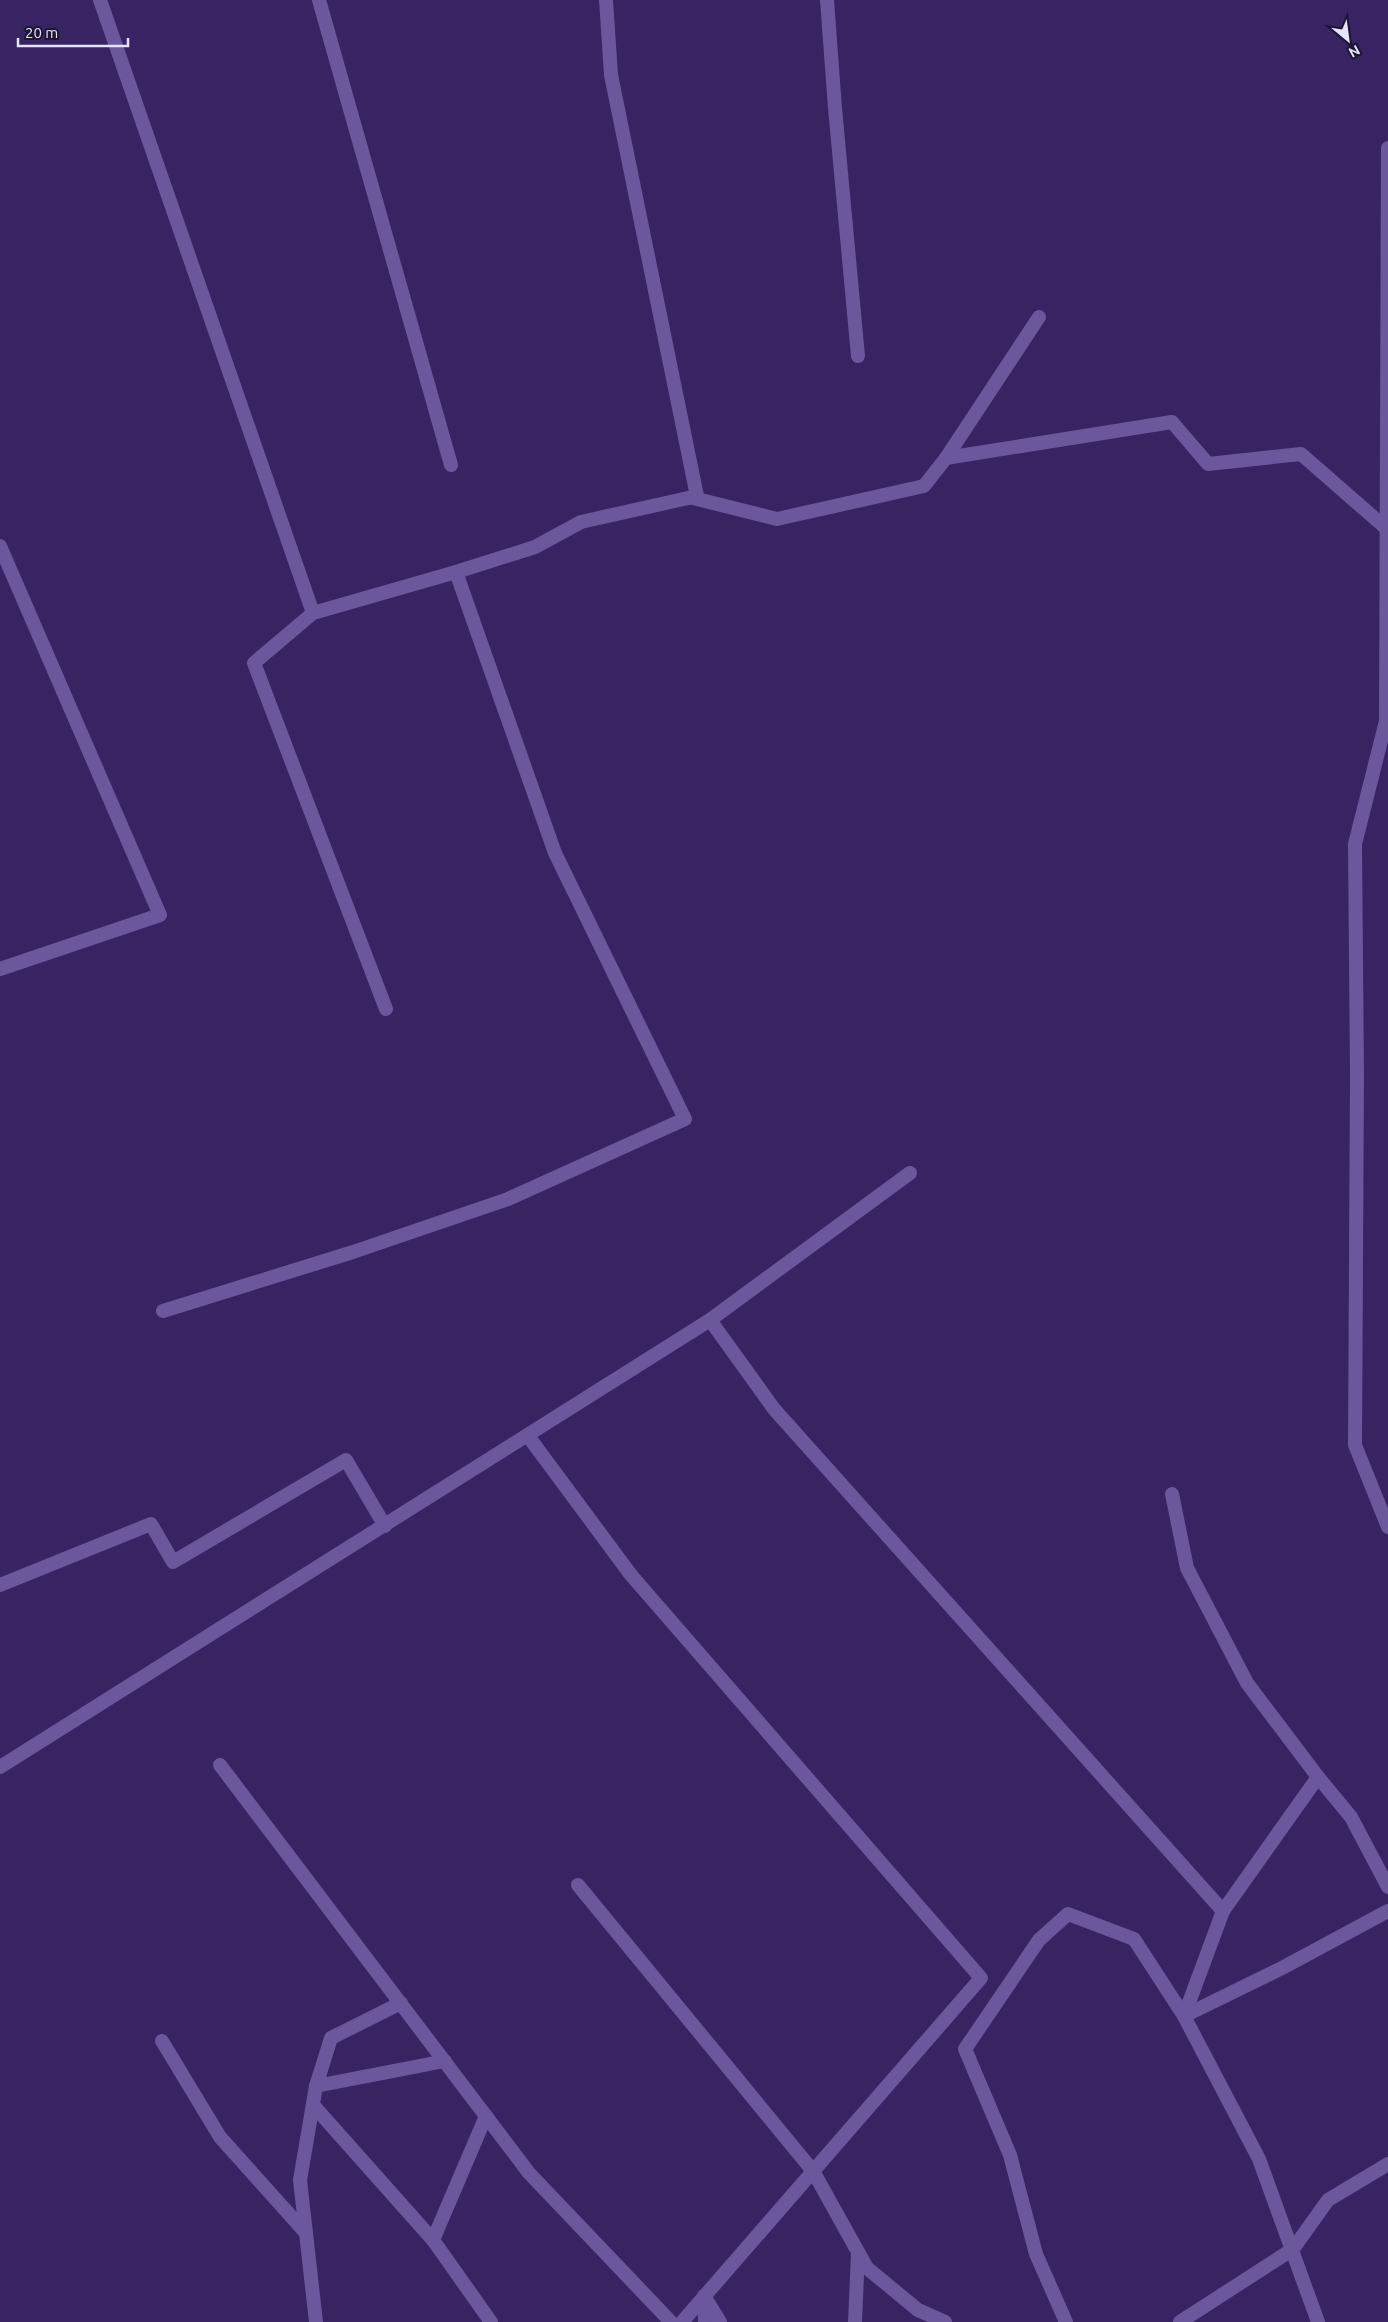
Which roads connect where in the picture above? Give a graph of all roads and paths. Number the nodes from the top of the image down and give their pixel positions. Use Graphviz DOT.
graph roads {
  1 [pos="100,0"];
  2 [pos="319,0"];
  3 [pos="606,0"];
  4 [pos="828,0"];
  5 [pos="1388,148"];
  6 [pos="1039,317"];
  7 [pos="858,356"];
  8 [pos="1388,443"];
  9 [pos="946,458"];
  10 [pos="451,465"];
  11 [pos="693,498"];
  12 [pos="1387,529"];
  13 [pos="0,546"];
  14 [pos="456,572"];
  15 [pos="313,613"];
  16 [pos="1382,759"];
  17 [pos="0,969"];
  18 [pos="386,1009"];
  19 [pos="910,1174"];
  20 [pos="163,1312"];
  21 [pos="710,1320"];
  22 [pos="528,1436"];
  23 [pos="1172,1494"];
  24 [pos="385,1526"];
  25 [pos="1388,1527"];
  26 [pos="0,1585"];
  27 [pos="220,1765"];
  28 [pos="0,1768"];
  29 [pos="1318,1777"];
  30 [pos="578,1885"];
  31 [pos="1388,1886"];
  32 [pos="1223,1911"];
  33 [pos="1388,1911"];
  34 [pos="401,2003"];
  35 [pos="1184,2016"];
  36 [pos="162,2041"];
  37 [pos="445,2062"];
  38 [pos="316,2086"];
  39 [pos="313,2104"];
  40 [pos="486,2116"];
  41 [pos="1388,2164"];
  42 [pos="813,2171"];
  43 [pos="306,2233"];
  44 [pos="433,2240"];
  45 [pos="1293,2249"];
  46 [pos="858,2252"];
  47 [pos="704,2296"];
  48 [pos="316,2322"];
  49 [pos="491,2322"];
  50 [pos="671,2322"];
  51 [pos="682,2322"];
  52 [pos="705,2322"];
  53 [pos="720,2322"];
  54 [pos="855,2322"];
  55 [pos="945,2322"];
  56 [pos="1066,2322"];
  57 [pos="1180,2322"];
  58 [pos="1318,2322"];
  1 -- 15 [label="street"];
  2 -- 10 [label="street"];
  3 -- 11 [label="street"];
  4 -- 7 [label="street"];
  5 -- 8 [label="street"];
  6 -- 9 [label="street"];
  8 -- 12 [label="street"];
  9 -- 11 [label="street"];
  9 -- 12 [label="street"];
  11 -- 14 [label="street"];
  12 -- 16 [label="street"];
  13 -- 17 [label="street"];
  14 -- 15 [label="street"];
  14 -- 20 [label="street"];
  15 -- 18 [label="street"];
  16 -- 25 [label="street"];
  19 -- 21 [label="street"];
  21 -- 22 [label="street"];
  21 -- 32 [label="street"];
  22 -- 24 [label="street"];
  22 -- 42 [label="street"];
  23 -- 29 [label="street"];
  24 -- 26 [label="street"];
  24 -- 28 [label="street"];
  27 -- 34 [label="street"];
  29 -- 31 [label="street"];
  29 -- 32 [label="street"];
  30 -- 42 [label="street"];
  32 -- 35 [label="street"];
  33 -- 35 [label="street"];
  34 -- 37 [label="street"];
  34 -- 38 [label="street"];
  35 -- 45 [label="street"];
  35 -- 56 [label="street"];
  36 -- 43 [label="street"];
  37 -- 38 [label="street"];
  37 -- 40 [label="street"];
  38 -- 39 [label="street"];
  39 -- 43 [label="street"];
  39 -- 44 [label="street"];
  40 -- 44 [label="street"];
  40 -- 50 [label="street"];
  41 -- 45 [label="street"];
  42 -- 46 [label="street"];
  42 -- 47 [label="street"];
  43 -- 48 [label="street"];
  44 -- 49 [label="street"];
  45 -- 57 [label="street"];
  45 -- 58 [label="street"];
  46 -- 54 [label="street"];
  46 -- 55 [label="street"];
  47 -- 51 [label="street"];
  47 -- 52 [label="street"];
  47 -- 53 [label="street"];
}
